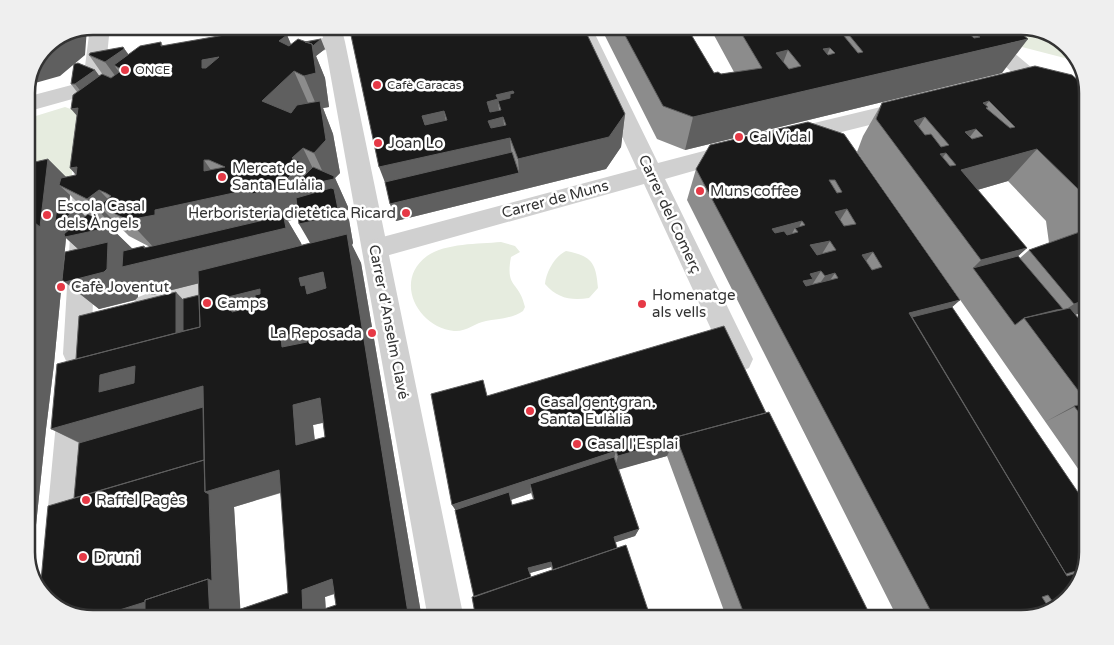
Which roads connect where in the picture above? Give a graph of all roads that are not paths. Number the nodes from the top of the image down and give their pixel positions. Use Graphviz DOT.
graph roads {
  1 [pos="100,35"];
  2 [pos="330,35"];
  3 [pos="333,35"];
  4 [pos="585,35"];
  5 [pos="980,35"];
  6 [pos="263,55"];
  7 [pos="1032,80"];
  8 [pos="102,85"];
  9 [pos="1003,86"];
  10 [pos="35,103"];
  11 [pos="927,104"];
  12 [pos="90,114"];
  13 [pos="1079,119"];
  14 [pos="823,128"];
  15 [pos="88,142"];
  16 [pos="839,152"];
  17 [pos="651,173"];
  18 [pos="375,249"];
  19 [pos="348,256"];
  20 [pos="254,279"];
  21 [pos="79,325"];
  22 [pos="750,384"];
  23 [pos="60,568"];
  24 [pos="444,610"];
  1 -- 8 [label="street"];
  2 -- 6 [label="street"];
  3 -- 18 [label="street, Carrer d'Anselm Clavé"];
  4 -- 17 [label="street, Carrer del Comerç"];
  5 -- 7 [label="street"];
  7 -- 9 [label="street"];
  7 -- 13 [label="street"];
  8 -- 10 [label="street"];
  8 -- 12 [label="street"];
  11 -- 14 [label="street, Carrer de Muns"];
  14 -- 16 [label="street"];
  14 -- 17 [label="street, Carrer de Muns"];
  15 -- 21 [label="street"];
  17 -- 18 [label="street, Carrer de Muns"];
  17 -- 22 [label="street, Carrer del Comerç"];
  18 -- 19 [label="street, Carrer de Muns"];
  18 -- 24 [label="street, Carrer d'Anselm Clavé"];
  20 -- 21 [label="street"];
  21 -- 23 [label="street"];
}
